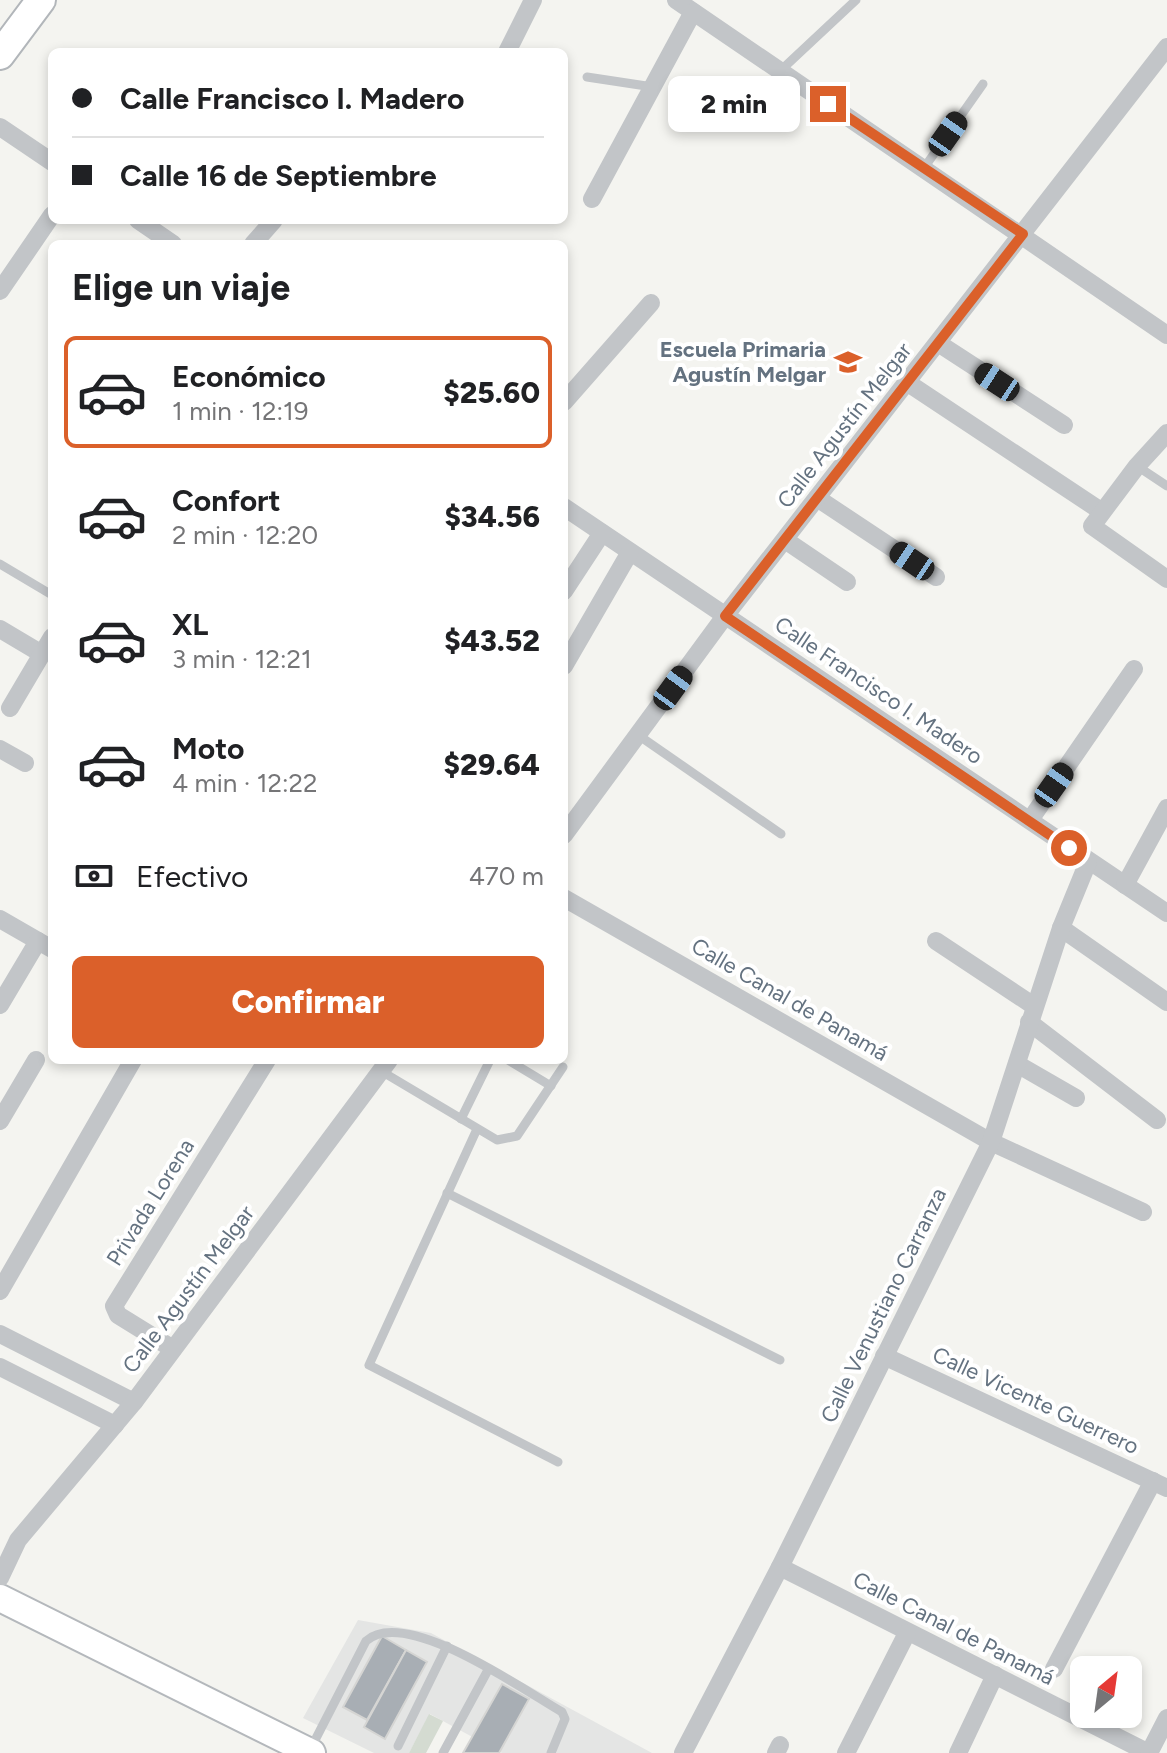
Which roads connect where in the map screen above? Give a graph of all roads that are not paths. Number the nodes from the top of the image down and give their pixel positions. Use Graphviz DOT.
graph roads {
  1 [pos="41,0"];
  2 [pos="533,0"];
  3 [pos="676,0"];
  4 [pos="854,1"];
  5 [pos="693,12"];
  6 [pos="1167,47"];
  7 [pos="509,48"];
  8 [pos="0,55"];
  9 [pos="779,72"];
  10 [pos="587,77"];
  11 [pos="983,84"];
  12 [pos="653,87"];
  13 [pos="0,127"];
  14 [pos="48,159"];
  15 [pos="924,168"];
  16 [pos="592,199"];
  17 [pos="48,221"];
  18 [pos="144,224"];
  19 [pos="270,224"];
  20 [pos="1023,234"];
  21 [pos="167,240"];
  22 [pos="256,240"];
  23 [pos="0,291"];
  24 [pos="651,303"];
  25 [pos="1167,335"];
  26 [pos="938,343"];
  27 [pos="908,383"];
  28 [pos="568,397"];
  29 [pos="1064,425"];
  30 [pos="1166,436"];
  31 [pos="1137,466"];
  32 [pos="1167,486"];
  33 [pos="817,498"];
  34 [pos="568,510"];
  35 [pos="1101,511"];
  36 [pos="602,533"];
  37 [pos="785,540"];
  38 [pos="630,552"];
  39 [pos="0,564"];
  40 [pos="936,577"];
  41 [pos="1167,579"];
  42 [pos="847,582"];
  43 [pos="568,585"];
  44 [pos="48,593"];
  45 [pos="725,616"];
  46 [pos="0,629"];
  47 [pos="48,644"];
  48 [pos="42,654"];
  49 [pos="568,659"];
  50 [pos="1134,669"];
  51 [pos="10,708"];
  52 [pos="638,735"];
  53 [pos="0,749"];
  54 [pos="25,763"];
  55 [pos="1167,808"];
  56 [pos="1030,820"];
  57 [pos="568,830"];
  58 [pos="781,834"];
  59 [pos="1088,862"];
  60 [pos="1125,885"];
  61 [pos="568,900"];
  62 [pos="1167,913"];
  63 [pos="0,919"];
  64 [pos="1061,928"];
  65 [pos="936,941"];
  66 [pos="45,945"];
  67 [pos="1167,1002"];
  68 [pos="0,1005"];
  69 [pos="1032,1014"];
  70 [pos="36,1060"];
  71 [pos="131,1064"];
  72 [pos="265,1064"];
  73 [pos="488,1064"];
  74 [pos="515,1064"];
  75 [pos="1017,1064"];
  76 [pos="385,1065"];
  77 [pos="563,1067"];
  78 [pos="551,1086"];
  79 [pos="1076,1098"];
  80 [pos="461,1119"];
  81 [pos="1157,1120"];
  82 [pos="0,1121"];
  83 [pos="477,1129"];
  84 [pos="991,1142"];
  85 [pos="447,1193"];
  86 [pos="1143,1212"];
  87 [pos="0,1291"];
  88 [pos="0,1334"];
  89 [pos="173,1349"];
  90 [pos="884,1356"];
  91 [pos="780,1360"];
  92 [pos="0,1367"];
  93 [pos="134,1402"];
  94 [pos="115,1425"];
  95 [pos="558,1462"];
  96 [pos="1160,1484"];
  97 [pos="18,1540"];
  98 [pos="0,1547"];
  99 [pos="780,1567"];
  100 [pos="0,1578"];
  101 [pos="0,1598"];
  102 [pos="907,1633"];
  103 [pos="447,1646"];
  104 [pos="1054,1669"];
  105 [pos="488,1670"];
  106 [pos="995,1675"];
  107 [pos="1167,1718"];
  108 [pos="398,1746"];
  109 [pos="310,1752"];
  110 [pos="555,1752"];
  111 [pos="443,1753"];
  112 [pos="683,1753"];
  113 [pos="846,1753"];
  114 [pos="958,1753"];
  115 [pos="1149,1753"];
  1 -- 8 [label="main road"];
  2 -- 7 [label="street"];
  3 -- 5 [label="street"];
  4 -- 9 [label="lane"];
  5 -- 9 [label="street"];
  5 -- 12 [label="street"];
  6 -- 20 [label="street, Calle Agustín Melgar"];
  9 -- 15 [label="street"];
  10 -- 12 [label="lane"];
  11 -- 15 [label="lane"];
  12 -- 16 [label="street"];
  13 -- 14 [label="street"];
  15 -- 20 [label="street"];
  17 -- 23 [label="street"];
  18 -- 21 [label="street"];
  19 -- 22 [label="street"];
  20 -- 25 [label="street"];
  20 -- 26 [label="street, Calle Agustín Melgar"];
  24 -- 28 [label="street"];
  26 -- 27 [label="street, Calle Agustín Melgar"];
  26 -- 29 [label="street"];
  27 -- 33 [label="street, Calle Agustín Melgar"];
  27 -- 35 [label="street"];
  30 -- 31 [label="street"];
  31 -- 32 [label="lane"];
  31 -- 35 [label="street"];
  33 -- 37 [label="street, Calle Agustín Melgar"];
  33 -- 40 [label="street"];
  34 -- 36 [label="street, Calle Francisco I. Madero"];
  35 -- 41 [label="street"];
  36 -- 38 [label="street, Calle Francisco I. Madero"];
  36 -- 43 [label="street"];
  37 -- 42 [label="street"];
  37 -- 45 [label="street, Calle Agustín Melgar"];
  38 -- 45 [label="street, Calle Francisco I. Madero"];
  38 -- 49 [label="street"];
  39 -- 44 [label="lane"];
  45 -- 52 [label="street, Calle Agustín Melgar"];
  45 -- 56 [label="street, Calle Francisco I. Madero"];
  46 -- 48 [label="street"];
  47 -- 48 [label="street"];
  48 -- 51 [label="street"];
  50 -- 56 [label="street"];
  52 -- 57 [label="street, Calle Agustín Melgar"];
  52 -- 58 [label="lane"];
  53 -- 54 [label="street"];
  55 -- 60 [label="street"];
  56 -- 59 [label="street, Calle Francisco I. Madero"];
  59 -- 60 [label="street, Calle Francisco I. Madero"];
  59 -- 64 [label="street, Calle Venustiano Carranza"];
  60 -- 62 [label="street, Calle Francisco I. Madero"];
  61 -- 84 [label="street, Calle Canal de Panamá"];
  63 -- 66 [label="street"];
  64 -- 67 [label="street"];
  64 -- 69 [label="street, Calle Venustiano Carranza"];
  65 -- 69 [label="street"];
  66 -- 68 [label="street"];
  69 -- 75 [label="street, Calle Venustiano Carranza"];
  69 -- 81 [label="street"];
  70 -- 82 [label="street"];
  71 -- 87 [label="street"];
  72 -- 89 [label="street, Privada Lorena"];
  73 -- 80 [label="lane"];
  74 -- 78 [label="lane"];
  75 -- 79 [label="street"];
  75 -- 84 [label="street, Calle Venustiano Carranza"];
  76 -- 80 [label="lane"];
  76 -- 89 [label="street, Calle Agustín Melgar"];
  77 -- 78 [label="lane"];
  78 -- 83 [label="lane"];
  80 -- 83 [label="lane"];
  83 -- 85 [label="lane"];
  84 -- 86 [label="street, Calle Canal de Panamá"];
  84 -- 90 [label="street, Calle Venustiano Carranza"];
  85 -- 91 [label="lane"];
  85 -- 95 [label="lane"];
  88 -- 93 [label="street"];
  89 -- 93 [label="street, Calle Agustín Melgar"];
  90 -- 96 [label="street, Calle Vicente Guerrero"];
  90 -- 99 [label="street, Calle Venustiano Carranza"];
  92 -- 94 [label="street"];
  93 -- 94 [label="street, Calle Agustín Melgar"];
  94 -- 97 [label="street, Calle Agustín Melgar"];
  96 -- 104 [label="street"];
  97 -- 98 [label="street, Calle Agustín Melgar"];
  97 -- 100 [label="street, Calle Agustín Melgar"];
  99 -- 102 [label="street, Calle Canal de Panamá"];
  99 -- 112 [label="street, Calle Venustiano Carranza"];
  101 -- 109 [label="main road"];
  102 -- 106 [label="street, Calle Canal de Panamá"];
  102 -- 113 [label="street"];
  103 -- 105 [label="lane"];
  103 -- 108 [label="lane"];
  103 -- 109 [label="lane"];
  105 -- 110 [label="lane"];
  105 -- 111 [label="lane"];
  106 -- 114 [label="street"];
  106 -- 115 [label="street, Calle Canal de Panamá"];
  107 -- 115 [label="street"];
}
